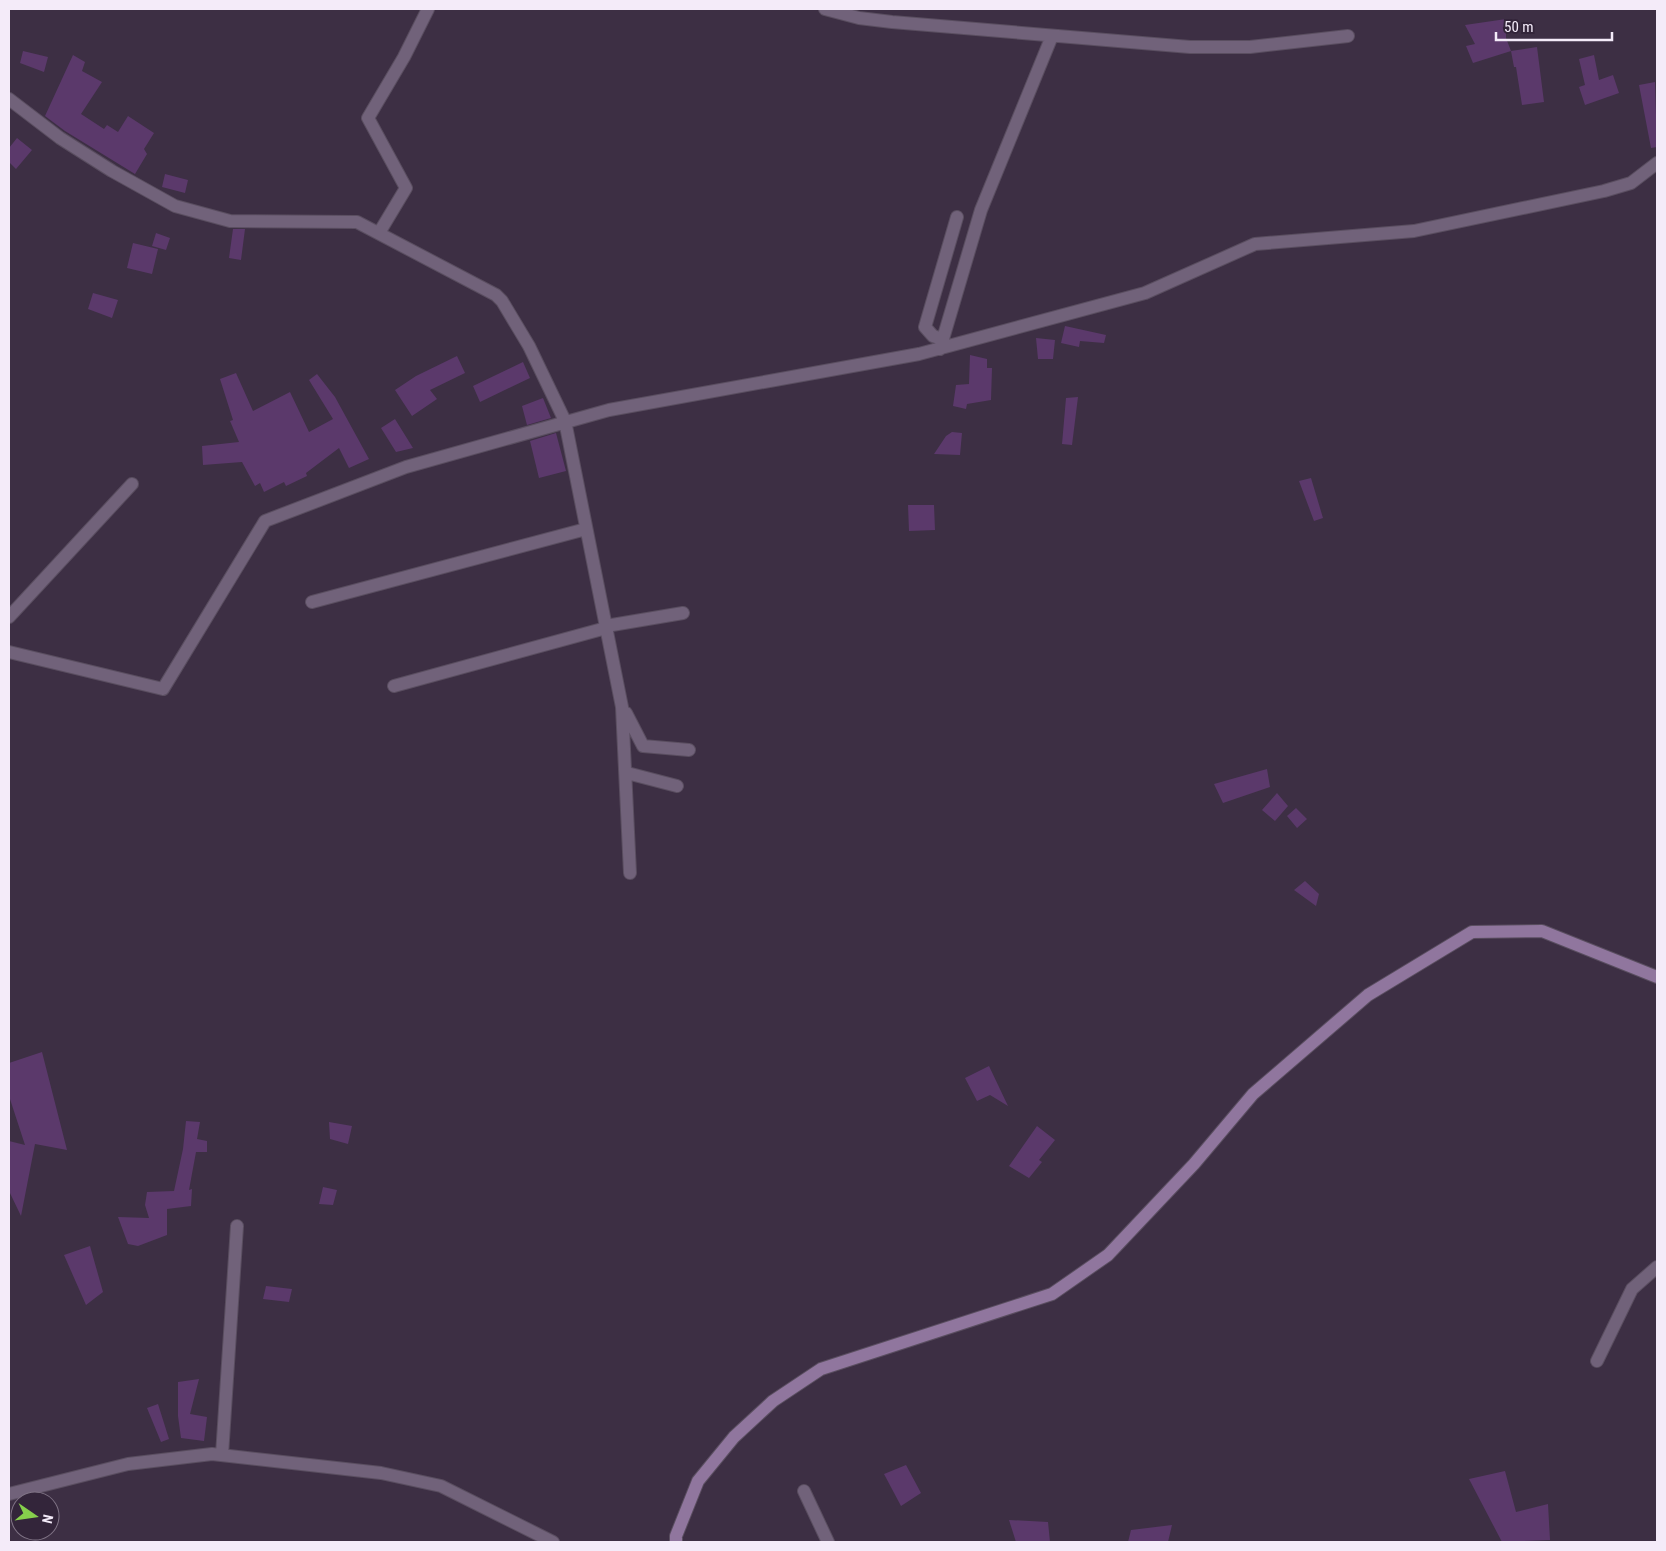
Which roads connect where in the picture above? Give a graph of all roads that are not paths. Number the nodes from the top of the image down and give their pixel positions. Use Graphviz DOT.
graph roads {
  1 [pos="428,9"];
  2 [pos="825,9"];
  3 [pos="1052,36"];
  4 [pos="1348,36"];
  5 [pos="9,99"];
  6 [pos="1657,163"];
  7 [pos="957,217"];
  8 [pos="379,232"];
  9 [pos="941,344"];
  10 [pos="565,421"];
  11 [pos="132,484"];
  12 [pos="586,529"];
  13 [pos="312,602"];
  14 [pos="683,613"];
  15 [pos="9,617"];
  16 [pos="606,627"];
  17 [pos="9,652"];
  18 [pos="394,686"];
  19 [pos="622,707"];
  20 [pos="689,750"];
  21 [pos="627,773"];
  22 [pos="677,786"];
  23 [pos="630,873"];
  24 [pos="1657,977"];
  25 [pos="237,1226"];
  26 [pos="1657,1267"];
  27 [pos="1597,1361"];
  28 [pos="222,1455"];
  29 [pos="804,1491"];
  30 [pos="9,1494"];
  31 [pos="553,1542"];
  32 [pos="676,1542"];
  33 [pos="828,1542"];
  1 -- 8 [label="street"];
  2 -- 3 [label="street"];
  3 -- 4 [label="street"];
  3 -- 9 [label="street"];
  5 -- 8 [label="street"];
  6 -- 9 [label="street"];
  7 -- 9 [label="street"];
  8 -- 10 [label="street"];
  9 -- 10 [label="street"];
  10 -- 12 [label="street"];
  10 -- 17 [label="street"];
  11 -- 15 [label="street"];
  12 -- 13 [label="street"];
  12 -- 16 [label="street"];
  14 -- 16 [label="street"];
  16 -- 18 [label="street"];
  16 -- 19 [label="street"];
  19 -- 20 [label="street"];
  19 -- 21 [label="street"];
  21 -- 22 [label="street"];
  21 -- 23 [label="street"];
  24 -- 32 [label="street"];
  25 -- 28 [label="street"];
  26 -- 27 [label="street"];
  28 -- 30 [label="street"];
  28 -- 31 [label="street"];
  29 -- 33 [label="street"];
}
